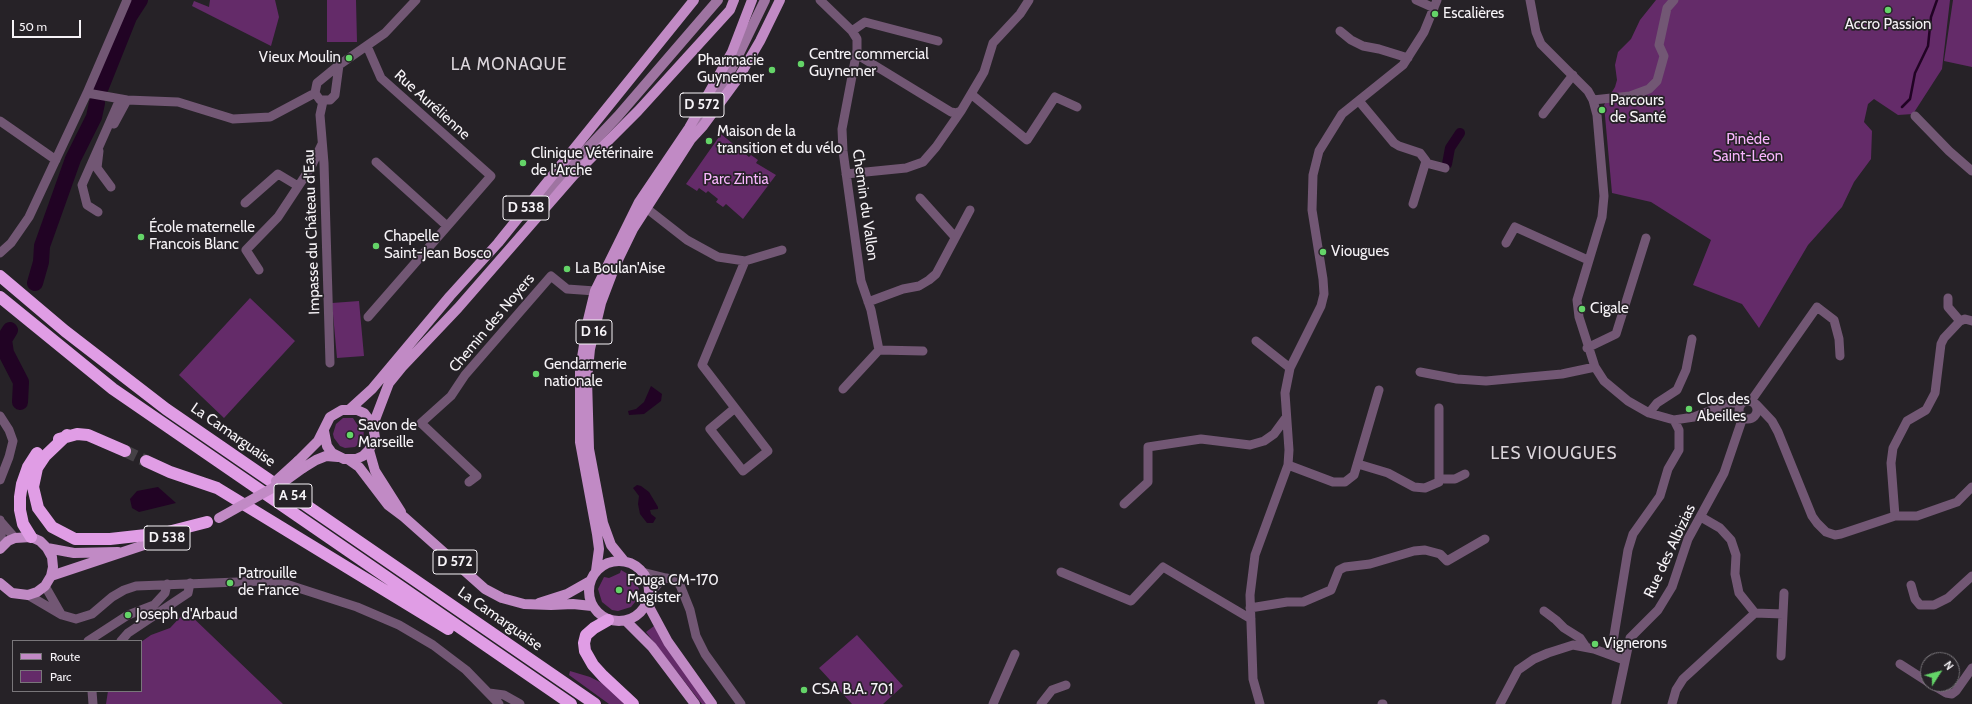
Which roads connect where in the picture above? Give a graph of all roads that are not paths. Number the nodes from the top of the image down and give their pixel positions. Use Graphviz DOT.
graph roads {
  1 [pos="127,0"];
  2 [pos="416,0"];
  3 [pos="694,0"];
  4 [pos="718,0"];
  5 [pos="734,0"];
  6 [pos="752,0"];
  7 [pos="765,0"];
  8 [pos="780,0"];
  9 [pos="820,0"];
  10 [pos="1029,0"];
  11 [pos="1416,0"];
  12 [pos="1530,0"];
  13 [pos="1674,0"];
  14 [pos="1436,4"];
  15 [pos="852,31"];
  16 [pos="1340,31"];
  17 [pos="938,41"];
  18 [pos="368,46"];
  19 [pos="856,54"];
  20 [pos="1408,58"];
  21 [pos="339,65"];
  22 [pos="1572,75"];
  23 [pos="322,80"];
  24 [pos="336,88"];
  25 [pos="87,93"];
  26 [pos="315,93"];
  27 [pos="971,94"];
  28 [pos="124,99"];
  29 [pos="1593,100"];
  30 [pos="323,101"];
  31 [pos="1360,101"];
  32 [pos="1077,107"];
  33 [pos="961,111"];
  34 [pos="1543,114"];
  35 [pos="618,116"];
  36 [pos="1915,116"];
  37 [pos="0,121"];
  38 [pos="690,139"];
  39 [pos="322,144"];
  40 [pos="56,160"];
  41 [pos="376,162"];
  42 [pos="1426,163"];
  43 [pos="1445,168"];
  44 [pos="1972,171"];
  45 [pos="846,174"];
  46 [pos="574,175"];
  47 [pos="298,186"];
  48 [pos="111,188"];
  49 [pos="920,198"];
  50 [pos="245,203"];
  51 [pos="1413,204"];
  52 [pos="642,205"];
  53 [pos="970,210"];
  54 [pos="98,212"];
  55 [pos="447,226"];
  56 [pos="955,237"];
  57 [pos="1646,238"];
  58 [pos="498,243"];
  59 [pos="1506,243"];
  60 [pos="782,250"];
  61 [pos="0,253"];
  62 [pos="1588,260"];
  63 [pos="745,261"];
  64 [pos="259,270"];
  65 [pos="0,276"];
  66 [pos="595,291"];
  67 [pos="450,296"];
  68 [pos="0,297"];
  69 [pos="1948,298"];
  70 [pos="868,302"];
  71 [pos="458,308"];
  72 [pos="368,317"];
  73 [pos="1972,320"];
  74 [pos="1960,321"];
  75 [pos="1692,339"];
  76 [pos="1256,341"];
  77 [pos="1588,348"];
  78 [pos="879,350"];
  79 [pos="923,351"];
  80 [pos="1840,356"];
  81 [pos="330,363"];
  82 [pos="1595,367"];
  83 [pos="1290,368"];
  84 [pos="1420,372"];
  85 [pos="843,389"];
  86 [pos="1379,390"];
  87 [pos="1751,403"];
  88 [pos="735,408"];
  89 [pos="1439,408"];
  90 [pos="1719,408"];
  91 [pos="350,409"];
  92 [pos="1649,413"];
  93 [pos="1741,414"];
  94 [pos="0,416"];
  95 [pos="1755,416"];
  96 [pos="1285,419"];
  97 [pos="1674,420"];
  98 [pos="1772,421"];
  99 [pos="373,425"];
  100 [pos="1739,428"];
  101 [pos="324,431"];
  102 [pos="67,436"];
  103 [pos="369,450"];
  104 [pos="125,452"];
  105 [pos="344,459"];
  106 [pos="146,461"];
  107 [pos="1358,464"];
  108 [pos="300,465"];
  109 [pos="1288,465"];
  110 [pos="1465,474"];
  111 [pos="1439,479"];
  112 [pos="0,480"];
  113 [pos="469,482"];
  114 [pos="1972,487"];
  115 [pos="1124,504"];
  116 [pos="1895,516"];
  117 [pos="404,517"];
  118 [pos="1700,517"];
  119 [pos="0,521"];
  120 [pos="207,522"];
  121 [pos="31,537"];
  122 [pos="15,538"];
  123 [pos="1485,539"];
  124 [pos="1,547"];
  125 [pos="47,548"];
  126 [pos="126,552"];
  127 [pos="624,561"];
  128 [pos="596,571"];
  129 [pos="642,572"];
  130 [pos="1061,572"];
  131 [pos="51,576"];
  132 [pos="1972,576"];
  133 [pos="667,578"];
  134 [pos="590,581"];
  135 [pos="190,583"];
  136 [pos="0,584"];
  137 [pos="167,584"];
  138 [pos="1911,585"];
  139 [pos="45,586"];
  140 [pos="1784,593"];
  141 [pos="28,595"];
  142 [pos="648,599"];
  143 [pos="536,604"];
  144 [pos="592,606"];
  145 [pos="1250,608"];
  146 [pos="1544,611"];
  147 [pos="1755,613"];
  148 [pos="1783,614"];
  149 [pos="62,615"];
  150 [pos="1251,619"];
  151 [pos="608,620"];
  152 [pos="626,621"];
  153 [pos="90,640"];
  154 [pos="122,640"];
  155 [pos="1586,648"];
  156 [pos="1015,654"];
  157 [pos="1610,654"];
  158 [pos="1781,656"];
  159 [pos="1624,660"];
  160 [pos="1900,664"];
  161 [pos="1972,668"];
  162 [pos="1920,677"];
  163 [pos="1066,685"];
  164 [pos="1960,685"];
  165 [pos="92,692"];
  166 [pos="489,692"];
  167 [pos="1944,692"];
  168 [pos="1955,692"];
  169 [pos="516,701"];
  170 [pos="93,704"];
  171 [pos="499,704"];
  172 [pos="558,704"];
  173 [pos="571,704"];
  174 [pos="595,704"];
  175 [pos="633,704"];
  176 [pos="695,704"];
  177 [pos="712,704"];
  178 [pos="741,704"];
  179 [pos="993,704"];
  180 [pos="1041,704"];
  181 [pos="1260,704"];
  182 [pos="1500,704"];
  183 [pos="1616,704"];
  184 [pos="1672,704"];
  1 -- 25 [label="street"];
  2 -- 18 [label="street"];
  3 -- 58 [label="main road, D 538"];
  4 -- 35 [label="main road"];
  5 -- 46 [label="main road, D 538"];
  6 -- 52 [label="main road, D 572"];
  7 -- 38 [label="main road"];
  8 -- 38 [label="main road"];
  9 -- 15 [label="street"];
  10 -- 27 [label="street"];
  11 -- 14 [label="street"];
  12 -- 22 [label="street"];
  13 -- 29 [label="street"];
  14 -- 20 [label="street"];
  15 -- 17 [label="street"];
  15 -- 19 [label="street, Chemin du Vallon"];
  16 -- 20 [label="street"];
  18 -- 21 [label="street"];
  18 -- 55 [label="street, Rue Aurélienne"];
  19 -- 33 [label="street"];
  19 -- 45 [label="street, Chemin du Vallon"];
  20 -- 31 [label="street"];
  21 -- 23 [label="street"];
  21 -- 24 [label="street"];
  22 -- 29 [label="street"];
  22 -- 34 [label="street"];
  23 -- 24 [label="street"];
  23 -- 26 [label="street"];
  24 -- 30 [label="street"];
  25 -- 28 [label="street"];
  25 -- 40 [label="street"];
  26 -- 28 [label="street"];
  26 -- 30 [label="street"];
  27 -- 32 [label="street"];
  27 -- 33 [label="street"];
  28 -- 48 [label="street"];
  28 -- 54 [label="street"];
  29 -- 62 [label="street"];
  30 -- 39 [label="street, Impasse du Château d'Eau"];
  31 -- 42 [label="street"];
  31 -- 83 [label="street"];
  33 -- 45 [label="street"];
  35 -- 46 [label="main road"];
  35 -- 58 [label="main road"];
  36 -- 44 [label="street"];
  37 -- 40 [label="street"];
  38 -- 52 [label="main road, D 16"];
  39 -- 47 [label="street"];
  39 -- 81 [label="street, Impasse du Château d'Eau"];
  40 -- 61 [label="street"];
  41 -- 55 [label="street"];
  42 -- 43 [label="street"];
  42 -- 51 [label="street"];
  45 -- 70 [label="street, Chemin du Vallon"];
  46 -- 71 [label="main road, D 538"];
  47 -- 50 [label="street"];
  47 -- 64 [label="street"];
  49 -- 56 [label="street"];
  52 -- 63 [label="street"];
  52 -- 66 [label="main road, D 16"];
  52 -- 127 [label="main road, D 16"];
  53 -- 56 [label="street"];
  55 -- 72 [label="street"];
  56 -- 70 [label="street"];
  57 -- 77 [label="street"];
  58 -- 67 [label="main road, D 538"];
  59 -- 62 [label="street"];
  60 -- 63 [label="street"];
  62 -- 77 [label="street"];
  63 -- 88 [label="street"];
  65 -- 174 [label="highway, La Camarguaise / A 54"];
  66 -- 113 [label="street, Chemin des Noyers"];
  66 -- 128 [label="main road, D 16"];
  67 -- 71 [label="main road"];
  67 -- 91 [label="main road, D 538"];
  68 -- 173 [label="highway, La Camarguaise / A 54"];
  69 -- 74 [label="street"];
  70 -- 78 [label="street, Chemin du Vallon"];
  71 -- 99 [label="main road, D 538"];
  73 -- 74 [label="street"];
  74 -- 116 [label="street"];
  75 -- 92 [label="street"];
  76 -- 83 [label="street"];
  77 -- 82 [label="street"];
  78 -- 79 [label="street"];
  78 -- 85 [label="street"];
  80 -- 87 [label="street"];
  82 -- 84 [label="street"];
  82 -- 92 [label="street"];
  83 -- 96 [label="street"];
  86 -- 107 [label="street"];
  87 -- 90 [label="street"];
  87 -- 93 [label="street, Rue des Albizias"];
  87 -- 95 [label="street"];
  87 -- 98 [label="street"];
  88 -- 88 [label="street"];
  89 -- 111 [label="street"];
  90 -- 93 [label="street"];
  90 -- 97 [label="street"];
  91 -- 99 [label="main road"];
  91 -- 101 [label="main road"];
  92 -- 97 [label="street"];
  93 -- 95 [label="street"];
  93 -- 100 [label="street, Rue des Albizias"];
  94 -- 112 [label="street"];
  95 -- 98 [label="street"];
  95 -- 100 [label="street"];
  96 -- 109 [label="street"];
  96 -- 115 [label="street"];
  97 -- 157 [label="street"];
  98 -- 116 [label="street"];
  99 -- 103 [label="main road"];
  100 -- 118 [label="street, Rue des Albizias"];
  101 -- 105 [label="main road"];
  101 -- 108 [label="main road, D 538"];
  102 -- 104 [label="highway"];
  102 -- 120 [label="highway"];
  102 -- 121 [label="highway"];
  103 -- 105 [label="main road"];
  103 -- 117 [label="main road, D 572"];
  105 -- 108 [label="main road, D 538"];
  105 -- 117 [label="main road, D 572"];
  106 -- 172 [label="highway"];
  107 -- 109 [label="street"];
  107 -- 111 [label="street"];
  108 -- 120 [label="main road, D 538, bridge"];
  109 -- 145 [label="street"];
  110 -- 111 [label="street"];
  114 -- 116 [label="street"];
  117 -- 143 [label="main road, D 572"];
  118 -- 147 [label="street"];
  118 -- 159 [label="street, Rue des Albizias"];
  119 -- 122 [label="street"];
  119 -- 124 [label="street"];
  120 -- 126 [label="main road, D 538"];
  121 -- 122 [label="main road"];
  121 -- 125 [label="main road"];
  122 -- 124 [label="main road"];
  123 -- 145 [label="street"];
  125 -- 126 [label="main road, D 538"];
  125 -- 131 [label="main road"];
  126 -- 131 [label="main road, D 538"];
  127 -- 128 [label="main road"];
  127 -- 129 [label="main road"];
  128 -- 134 [label="main road"];
  129 -- 133 [label="street"];
  129 -- 142 [label="main road"];
  130 -- 150 [label="street"];
  131 -- 139 [label="main road"];
  132 -- 138 [label="street"];
  133 -- 142 [label="street"];
  133 -- 178 [label="street"];
  134 -- 143 [label="main road, D 572"];
  134 -- 144 [label="main road"];
  135 -- 137 [label="street"];
  135 -- 154 [label="street"];
  135 -- 166 [label="street"];
  136 -- 141 [label="main road"];
  137 -- 149 [label="street"];
  137 -- 153 [label="street"];
  139 -- 141 [label="main road"];
  139 -- 149 [label="street"];
  140 -- 148 [label="street"];
  141 -- 149 [label="street"];
  142 -- 152 [label="main road"];
  142 -- 177 [label="main road"];
  143 -- 144 [label="main road, D 572"];
  144 -- 151 [label="main road"];
  145 -- 150 [label="street"];
  146 -- 155 [label="street"];
  147 -- 148 [label="street"];
  147 -- 184 [label="street"];
  148 -- 158 [label="street"];
  150 -- 181 [label="street"];
  151 -- 152 [label="main road"];
  151 -- 175 [label="highway"];
  152 -- 176 [label="main road"];
  155 -- 157 [label="street"];
  155 -- 182 [label="street"];
  156 -- 179 [label="street"];
  157 -- 159 [label="street"];
  159 -- 183 [label="street, Rue des Albizias"];
  160 -- 162 [label="street"];
  161 -- 164 [label="street"];
  163 -- 180 [label="street"];
  165 -- 170 [label="street"];
  166 -- 169 [label="street"];
  166 -- 171 [label="street"];
  167 -- 168 [label="street"];
}
